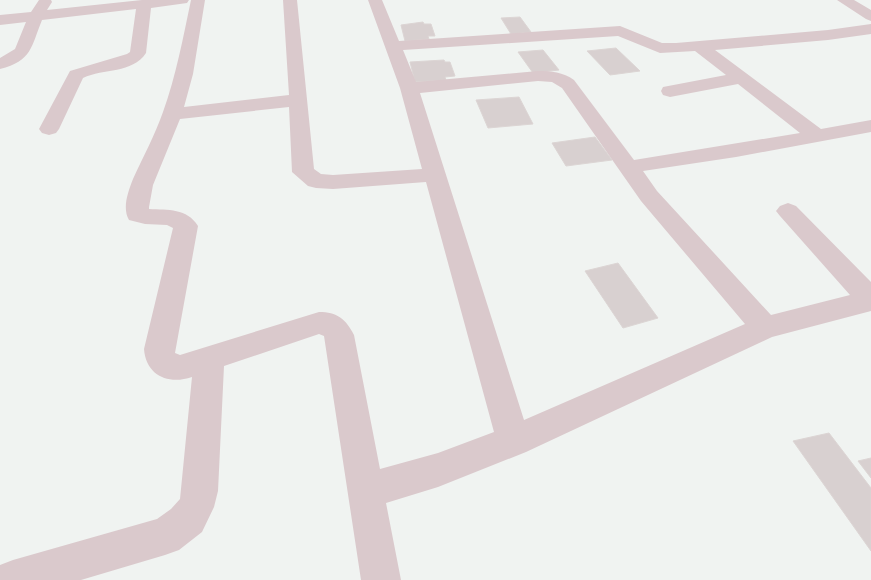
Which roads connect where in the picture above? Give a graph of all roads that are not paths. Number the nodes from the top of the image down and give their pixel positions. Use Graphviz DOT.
graph roads {
  1 [pos="46,0"];
  2 [pos="182,0"];
  3 [pos="198,0"];
  4 [pos="290,0"];
  5 [pos="375,0"];
  6 [pos="844,0"];
  7 [pos="144,5"];
  8 [pos="36,16"];
  9 [pos="871,16"];
  10 [pos="0,20"];
  11 [pos="871,29"];
  12 [pos="393,46"];
  13 [pos="699,46"];
  14 [pos="483,61"];
  15 [pos="0,64"];
  16 [pos="741,78"];
  17 [pos="409,88"];
  18 [pos="670,91"];
  19 [pos="298,100"];
  20 [pos="172,114"];
  21 [pos="871,126"];
  22 [pos="48,129"];
  23 [pos="816,135"];
  24 [pos="628,167"];
  25 [pos="436,175"];
  26 [pos="788,211"];
  27 [pos="765,328"];
  28 [pos="208,360"];
  29 [pos="514,441"];
  30 [pos="366,491"];
  31 [pos="13,580"];
  32 [pos="381,580"];
  1 -- 8 [label="street"];
  2 -- 7 [label="street"];
  3 -- 20 [label="street"];
  4 -- 19 [label="street"];
  5 -- 12 [label="street"];
  6 -- 9 [label="street"];
  7 -- 8 [label="street"];
  7 -- 22 [label="street"];
  8 -- 10 [label="street"];
  8 -- 15 [label="street"];
  11 -- 13 [label="street"];
  12 -- 14 [label="street"];
  12 -- 17 [label="street"];
  13 -- 14 [label="street"];
  13 -- 16 [label="street"];
  14 -- 17 [label="street"];
  14 -- 24 [label="street"];
  16 -- 18 [label="street"];
  16 -- 23 [label="street"];
  17 -- 25 [label="street"];
  19 -- 20 [label="street"];
  19 -- 25 [label="street"];
  20 -- 28 [label="street"];
  21 -- 23 [label="street"];
  23 -- 24 [label="street"];
  24 -- 27 [label="street"];
  25 -- 29 [label="street"];
  26 -- 27 [label="street"];
  27 -- 29 [label="street"];
  28 -- 30 [label="street"];
  28 -- 31 [label="street"];
  29 -- 30 [label="street"];
  30 -- 32 [label="street"];
}
